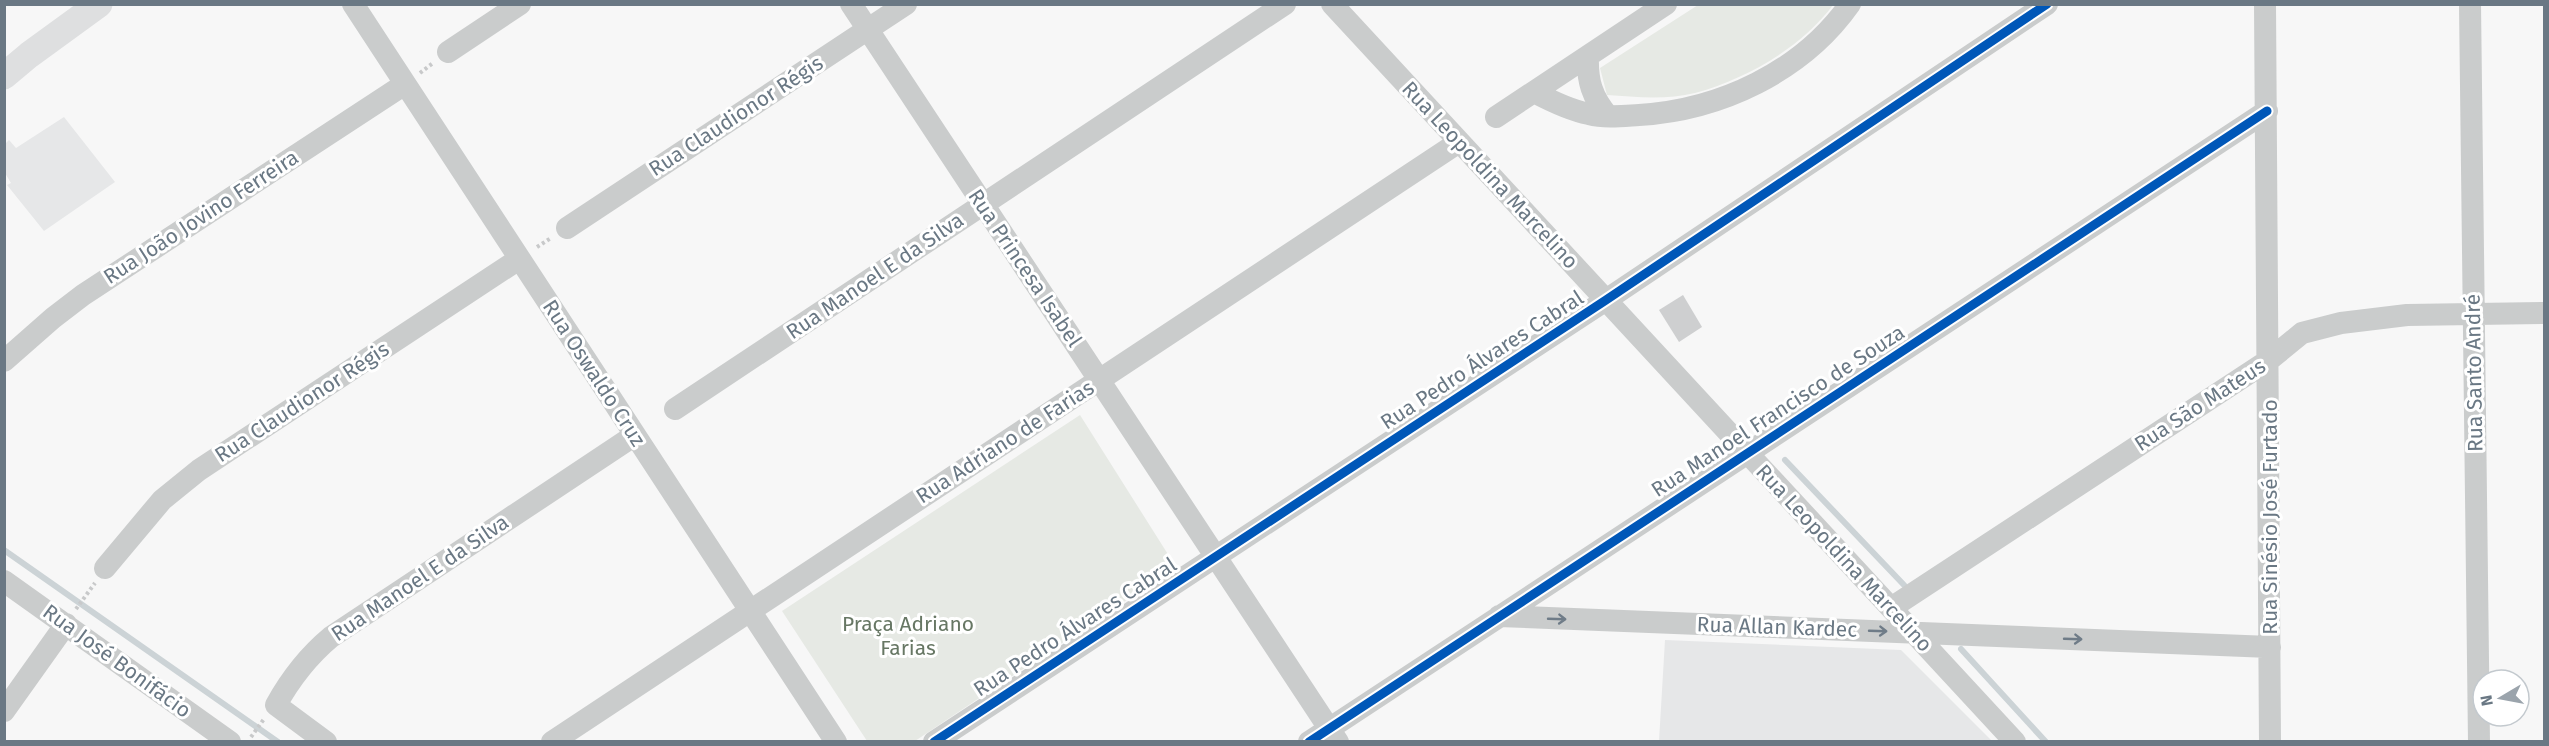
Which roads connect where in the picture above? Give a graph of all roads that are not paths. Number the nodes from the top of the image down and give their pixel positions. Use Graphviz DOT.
graph roads {
  1 [pos="99,4"];
  2 [pos="353,4"];
  3 [pos="520,4"];
  4 [pos="851,4"];
  5 [pos="906,4"];
  6 [pos="1285,4"];
  7 [pos="1332,4"];
  8 [pos="1666,4"];
  9 [pos="1850,4"];
  10 [pos="2047,4"];
  11 [pos="2265,4"];
  12 [pos="2470,4"];
  13 [pos="868,29"];
  14 [pos="448,52"];
  15 [pos="1588,56"];
  16 [pos="4,76"];
  17 [pos="405,84"];
  18 [pos="1534,92"];
  19 [pos="2267,111"];
  20 [pos="1608,116"];
  21 [pos="1496,117"];
  22 [pos="1459,142"];
  23 [pos="982,205"];
  24 [pos="567,228"];
  25 [pos="519,259"];
  26 [pos="1606,300"];
  27 [pos="2544,313"];
  28 [pos="2474,314"];
  29 [pos="2269,360"];
  30 [pos="4,361"];
  31 [pos="1100,379"];
  32 [pos="675,409"];
  33 [pos="635,435"];
  34 [pos="1748,453"];
  35 [pos="1217,555"];
  36 [pos="105,568"];
  37 [pos="4,580"];
  38 [pos="1891,608"];
  39 [pos="750,610"];
  40 [pos="1499,616"];
  41 [pos="66,624"];
  42 [pos="1913,633"];
  43 [pos="2270,647"];
  44 [pos="4,711"];
  45 [pos="1334,735"];
  46 [pos="230,741"];
  47 [pos="326,741"];
  48 [pos="552,741"];
  49 [pos="836,741"];
  50 [pos="934,741"];
  51 [pos="1309,741"];
  52 [pos="2014,741"];
  53 [pos="2270,741"];
  54 [pos="2479,741"];
  1 -- 16 [label="main road"];
  2 -- 17 [label="street, Rua Oswaldo Cruz"];
  3 -- 14 [label="street"];
  4 -- 13 [label="street, Rua Princesa Isabel"];
  5 -- 13 [label="street, Rua Claudionor Régis"];
  6 -- 23 [label="street, Rua Manoel E da Silva"];
  7 -- 22 [label="street, Rua Leopoldina Marcelino"];
  8 -- 15 [label="street"];
  9 -- 20 [label="street"];
  10 -- 26 [label="street, Rua Pedro Álvares Cabral"];
  11 -- 19 [label="street, Rua Sinésio José Furtado"];
  12 -- 28 [label="street, Rua Santo André"];
  13 -- 23 [label="street, Rua Princesa Isabel"];
  13 -- 24 [label="street, Rua Claudionor Régis"];
  15 -- 18 [label="street"];
  15 -- 20 [label="street"];
  17 -- 25 [label="street, Rua Oswaldo Cruz"];
  17 -- 30 [label="street, Rua João Jovino Ferreira"];
  18 -- 20 [label="street"];
  18 -- 21 [label="street"];
  19 -- 29 [label="street, Rua Sinésio José Furtado"];
  19 -- 34 [label="street, Rua Manoel Francisco de Souza"];
  22 -- 26 [label="street, Rua Leopoldina Marcelino"];
  22 -- 31 [label="street, Rua Adriano de Farias"];
  23 -- 31 [label="street, Rua Princesa Isabel"];
  23 -- 32 [label="street, Rua Manoel E da Silva"];
  25 -- 33 [label="street, Rua Oswaldo Cruz"];
  25 -- 36 [label="street, Rua Claudionor Régis"];
  26 -- 34 [label="street, Rua Leopoldina Marcelino"];
  26 -- 35 [label="street, Rua Pedro Álvares Cabral"];
  27 -- 28 [label="street, Rua São Mateus"];
  28 -- 29 [label="street, Rua São Mateus"];
  28 -- 54 [label="street, Rua Santo André"];
  29 -- 38 [label="street, Rua São Mateus"];
  29 -- 43 [label="street, Rua Sinésio José Furtado"];
  31 -- 35 [label="street, Rua Princesa Isabel"];
  31 -- 39 [label="street, Rua Adriano de Farias"];
  33 -- 39 [label="street, Rua Oswaldo Cruz"];
  33 -- 47 [label="street, Rua Manoel E da Silva"];
  34 -- 38 [label="street, Rua Leopoldina Marcelino"];
  34 -- 40 [label="street, Rua Manoel Francisco de Souza"];
  35 -- 45 [label="street, Rua Princesa Isabel"];
  35 -- 50 [label="street, Rua Pedro Álvares Cabral"];
  37 -- 41 [label="street, Rua José Bonifácio"];
  38 -- 42 [label="street, Rua Leopoldina Marcelino"];
  39 -- 48 [label="street, Rua Adriano de Farias"];
  39 -- 49 [label="street, Rua Oswaldo Cruz"];
  40 -- 42 [label="street, Rua Allan Kardec, one-way"];
  40 -- 45 [label="street, Rua Manoel Francisco de Souza"];
  41 -- 44 [label="street"];
  41 -- 46 [label="street, Rua José Bonifácio"];
  42 -- 43 [label="street, Rua Allan Kardec, one-way"];
  42 -- 52 [label="street, Rua Leopoldina Marcelino"];
  43 -- 53 [label="street, Rua Sinésio José Furtado"];
  45 -- 51 [label="street, Rua Manoel Francisco de Souza"];
}
